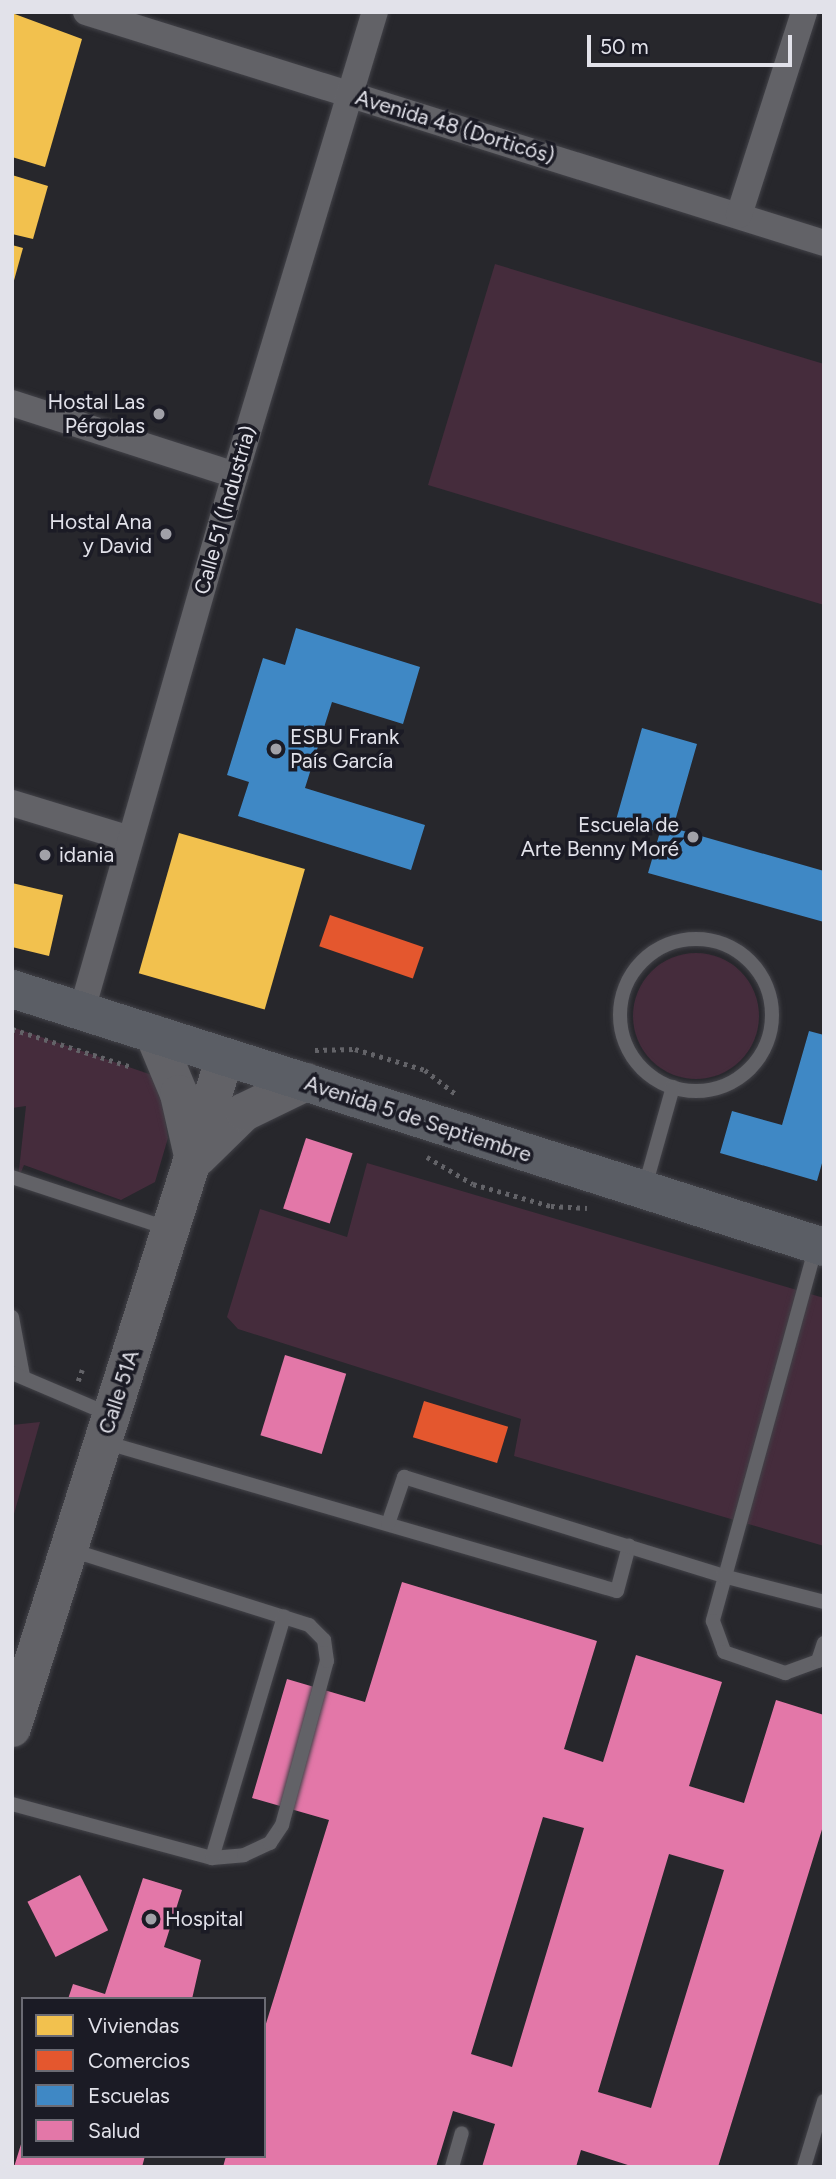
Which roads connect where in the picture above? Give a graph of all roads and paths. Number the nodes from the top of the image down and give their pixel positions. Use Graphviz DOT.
graph roads {
  1 [pos="86,12"];
  2 [pos="375,12"];
  3 [pos="804,12"];
  4 [pos="350,94"];
  5 [pos="739,215"];
  6 [pos="824,243"];
  7 [pos="12,403"];
  8 [pos="235,475"];
  9 [pos="12,803"];
  10 [pos="130,839"];
  11 [pos="12,989"];
  12 [pos="82,1010"];
  13 [pos="12,1029"];
  14 [pos="154,1034"];
  15 [pos="225,1057"];
  16 [pos="174,1080"];
  17 [pos="306,1082"];
  18 [pos="673,1087"];
  19 [pos="419,1152"];
  20 [pos="194,1161"];
  21 [pos="12,1177"];
  22 [pos="644,1192"];
  23 [pos="592,1208"];
  24 [pos="172,1229"];
  25 [pos="820,1246"];
  26 [pos="12,1317"];
  27 [pos="18,1375"];
  28 [pos="107,1429"];
  29 [pos="388,1524"];
  30 [pos="629,1546"];
  31 [pos="69,1549"];
  32 [pos="723,1576"];
  33 [pos="824,1602"];
  34 [pos="284,1617"];
  35 [pos="824,1643"];
  36 [pos="12,1728"];
  37 [pos="12,1804"];
  38 [pos="212,1858"];
  39 [pos="824,2101"];
  40 [pos="462,2133"];
  41 [pos="452,2167"];
  42 [pos="804,2167"];
  1 -- 4 [label="street, Avenida 48 (Dorticós)"];
  2 -- 4 [label="street, Calle 51 (Industria)"];
  3 -- 5 [label="street"];
  4 -- 5 [label="street, Avenida 48 (Dorticós)"];
  4 -- 8 [label="street, Calle 51 (Industria)"];
  5 -- 6 [label="street, Avenida 48 (Dorticós)"];
  7 -- 8 [label="street"];
  8 -- 10 [label="street, Calle 51 (Industria)"];
  9 -- 10 [label="street"];
  10 -- 12 [label="street, Calle 51 (Industria)"];
  11 -- 12 [label="main road, Avenida 5 de Septiembre"];
  12 -- 14 [label="main road, Avenida 5 de Septiembre"];
  13 -- 16 [label="path"];
  14 -- 15 [label="main road, Avenida 5 de Septiembre"];
  14 -- 16 [label="main road"];
  15 -- 17 [label="main road, Avenida 5 de Septiembre"];
  15 -- 20 [label="main road, Calle 51A"];
  16 -- 20 [label="main road"];
  17 -- 20 [label="main road"];
  17 -- 22 [label="main road, Avenida 5 de Septiembre"];
  18 -- 18 [label="lane"];
  18 -- 22 [label="lane"];
  19 -- 23 [label="path"];
  20 -- 24 [label="main road, Calle 51A"];
  21 -- 24 [label="lane"];
  22 -- 25 [label="main road, Avenida 5 de Septiembre"];
  24 -- 28 [label="main road, Calle 51A"];
  25 -- 32 [label="lane"];
  26 -- 27 [label="lane"];
  27 -- 28 [label="lane"];
  28 -- 29 [label="lane"];
  28 -- 31 [label="main road, Calle 51A"];
  29 -- 30 [label="lane"];
  29 -- 30 [label="lane"];
  30 -- 32 [label="lane"];
  31 -- 34 [label="lane"];
  31 -- 36 [label="main road, Calle 51A"];
  32 -- 33 [label="lane"];
  32 -- 35 [label="lane"];
  34 -- 38 [label="lane"];
  34 -- 38 [label="lane"];
  37 -- 38 [label="lane"];
  39 -- 42 [label="lane"];
  40 -- 41 [label="lane"];
}
